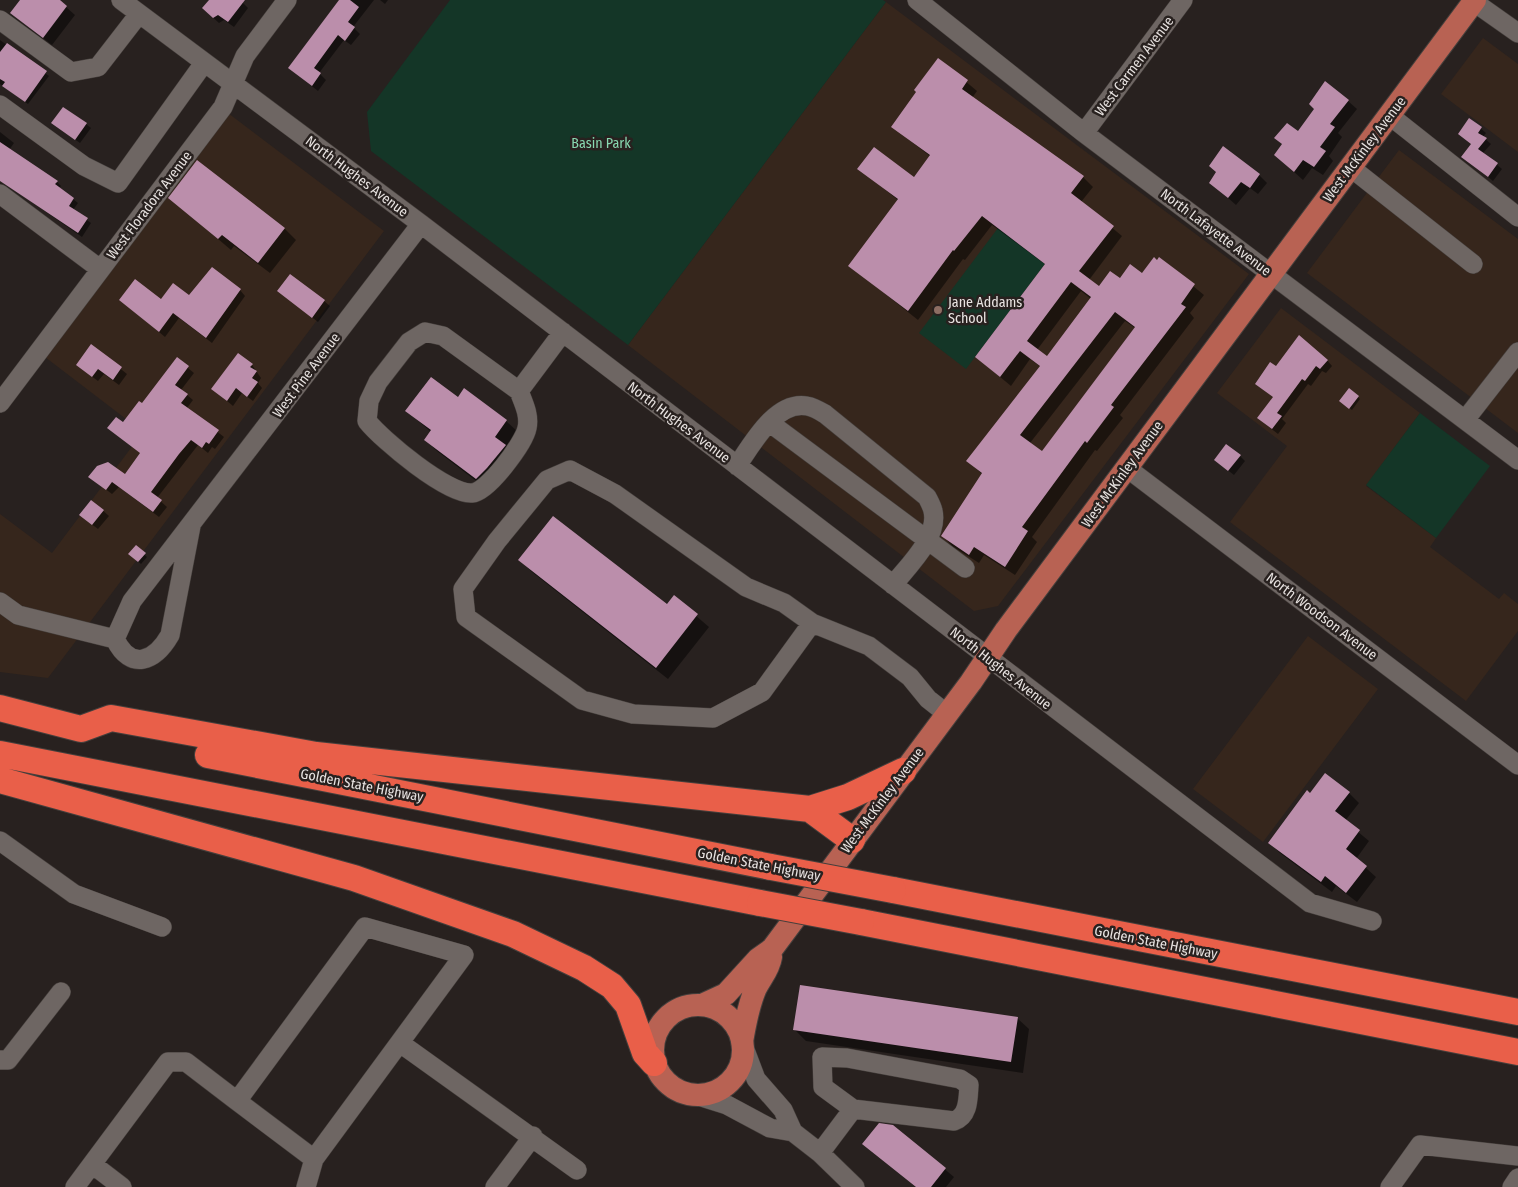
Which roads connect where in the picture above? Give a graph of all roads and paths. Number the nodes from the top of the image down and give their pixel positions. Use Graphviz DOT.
graph roads {
  1 [pos="121,0"];
  2 [pos="287,0"];
  3 [pos="917,0"];
  4 [pos="1183,0"];
  5 [pos="1474,1"];
  6 [pos="138,14"];
  7 [pos="0,20"];
  8 [pos="1518,33"];
  9 [pos="204,63"];
  10 [pos="233,84"];
  11 [pos="0,105"];
  12 [pos="1388,115"];
  13 [pos="1084,133"];
  14 [pos="1350,167"];
  15 [pos="0,194"];
  16 [pos="1518,217"];
  17 [pos="421,224"];
  18 [pos="1473,264"];
  19 [pos="100,269"];
  20 [pos="1270,273"];
  21 [pos="562,332"];
  22 [pos="1518,352"];
  23 [pos="519,391"];
  24 [pos="0,403"];
  25 [pos="1465,420"];
  26 [pos="770,422"];
  27 [pos="1518,460"];
  28 [pos="737,466"];
  29 [pos="1127,468"];
  30 [pos="191,526"];
  31 [pos="927,541"];
  32 [pos="965,568"];
  33 [pos="893,585"];
  34 [pos="0,602"];
  35 [pos="812,623"];
  36 [pos="115,640"];
  37 [pos="989,657"];
  38 [pos="0,708"];
  39 [pos="0,714"];
  40 [pos="947,714"];
  41 [pos="81,729"];
  42 [pos="0,754"];
  43 [pos="1518,765"];
  44 [pos="903,771"];
  45 [pos="0,780"];
  46 [pos="810,809"];
  47 [pos="852,840"];
  48 [pos="0,841"];
  49 [pos="1372,921"];
  50 [pos="162,927"];
  51 [pos="772,949"];
  52 [pos="61,992"];
  53 [pos="702,1004"];
  54 [pos="1512,1011"];
  55 [pos="742,1042"];
  56 [pos="400,1043"];
  57 [pos="1518,1052"];
  58 [pos="0,1060"];
  59 [pos="654,1063"];
  60 [pos="694,1095"];
  61 [pos="236,1101"];
  62 [pos="853,1109"];
  63 [pos="793,1132"];
  64 [pos="533,1136"];
  65 [pos="820,1152"];
  66 [pos="1518,1156"];
  67 [pos="314,1160"];
  68 [pos="92,1164"];
  69 [pos="577,1170"];
  70 [pos="1518,1178"];
  71 [pos="75,1187"];
  72 [pos="122,1187"];
  73 [pos="306,1187"];
  74 [pos="495,1187"];
  75 [pos="854,1187"];
  76 [pos="1390,1187"];
  77 [pos="1512,1187"];
  1 -- 6 [label="street, North Hughes Avenue"];
  2 -- 10 [label="street, West Floradora Avenue"];
  3 -- 13 [label="street, North Lafayette Avenue"];
  4 -- 13 [label="street, West Carmen Avenue"];
  5 -- 8 [label="street"];
  5 -- 12 [label="main road, West McKinley Avenue"];
  6 -- 7 [label="street"];
  6 -- 9 [label="street, North Hughes Avenue"];
  9 -- 10 [label="street, North Hughes Avenue"];
  9 -- 11 [label="street"];
  10 -- 17 [label="street, North Hughes Avenue"];
  10 -- 19 [label="street, West Floradora Avenue"];
  12 -- 14 [label="main road, West McKinley Avenue"];
  12 -- 16 [label="street"];
  13 -- 20 [label="street, North Lafayette Avenue"];
  14 -- 18 [label="street"];
  14 -- 20 [label="main road, West McKinley Avenue"];
  15 -- 19 [label="street"];
  17 -- 21 [label="street, North Hughes Avenue"];
  17 -- 30 [label="street, West Pine Avenue"];
  19 -- 24 [label="street, West Floradora Avenue"];
  20 -- 25 [label="street, North Lafayette Avenue"];
  20 -- 29 [label="main road, West McKinley Avenue"];
  21 -- 23 [label="street"];
  21 -- 28 [label="street, North Hughes Avenue"];
  22 -- 25 [label="street"];
  23 -- 23 [label="street"];
  25 -- 27 [label="street, North Lafayette Avenue"];
  26 -- 28 [label="street"];
  26 -- 31 [label="street"];
  26 -- 31 [label="street"];
  28 -- 33 [label="street, North Hughes Avenue"];
  29 -- 37 [label="main road, West McKinley Avenue"];
  29 -- 43 [label="street, North Woodson Avenue"];
  30 -- 36 [label="street, West Pine Avenue"];
  30 -- 36 [label="street, West Pine Avenue"];
  31 -- 32 [label="street"];
  31 -- 33 [label="street"];
  33 -- 37 [label="street, North Hughes Avenue"];
  34 -- 36 [label="street"];
  35 -- 35 [label="street"];
  35 -- 40 [label="street"];
  37 -- 40 [label="main road, West McKinley Avenue"];
  37 -- 49 [label="street, North Hughes Avenue"];
  38 -- 41 [label="highway"];
  39 -- 41 [label="highway, Golden State Highway"];
  40 -- 44 [label="main road, West McKinley Avenue"];
  41 -- 46 [label="highway"];
  41 -- 54 [label="highway, Golden State Highway, bridge"];
  42 -- 57 [label="highway, bridge"];
  44 -- 46 [label="highway"];
  44 -- 47 [label="main road, West McKinley Avenue"];
  45 -- 59 [label="highway"];
  46 -- 47 [label="highway"];
  47 -- 51 [label="main road, West McKinley Avenue"];
  48 -- 50 [label="street"];
  51 -- 53 [label="main road, West McKinley Avenue"];
  51 -- 55 [label="main road, West McKinley Avenue"];
  52 -- 58 [label="street"];
  53 -- 55 [label="main road"];
  53 -- 59 [label="main road, West McKinley Avenue"];
  55 -- 60 [label="main road, West McKinley Avenue"];
  55 -- 63 [label="street"];
  56 -- 61 [label="street"];
  56 -- 64 [label="street"];
  56 -- 67 [label="street"];
  59 -- 60 [label="main road"];
  60 -- 63 [label="street"];
  61 -- 67 [label="street"];
  61 -- 68 [label="street"];
  62 -- 62 [label="street"];
  62 -- 65 [label="street"];
  63 -- 65 [label="street"];
  64 -- 69 [label="street"];
  64 -- 74 [label="street"];
  65 -- 75 [label="street"];
  66 -- 76 [label="street"];
  67 -- 73 [label="street"];
  68 -- 71 [label="street"];
  68 -- 72 [label="street"];
  70 -- 77 [label="street"];
}
